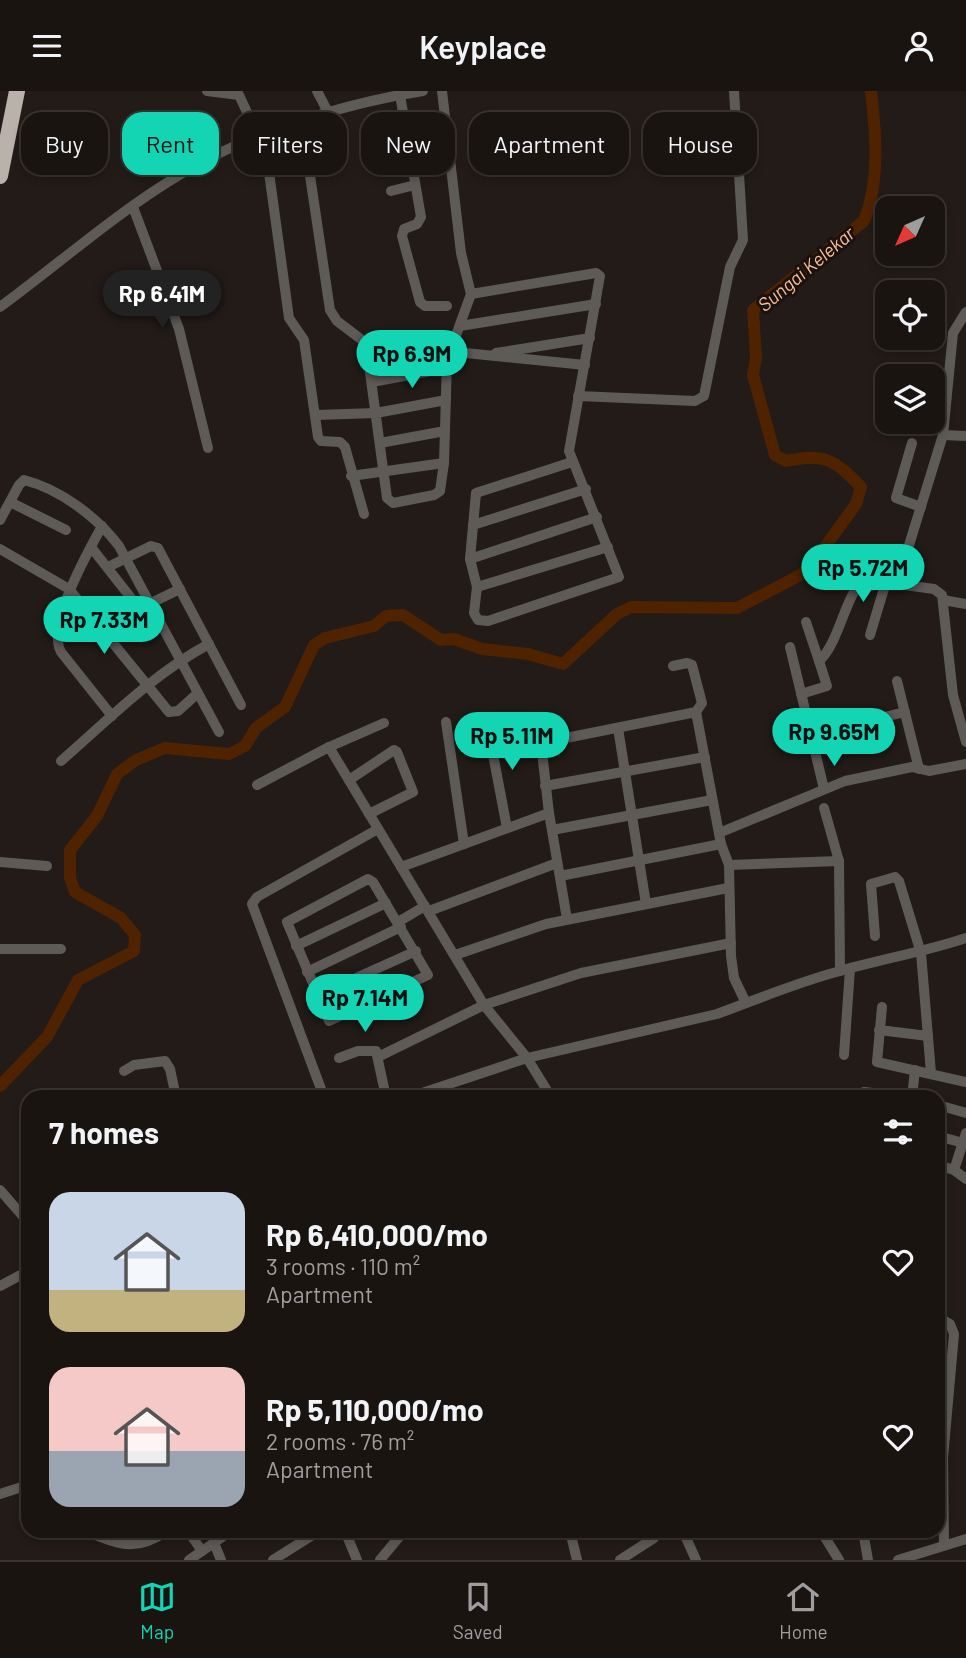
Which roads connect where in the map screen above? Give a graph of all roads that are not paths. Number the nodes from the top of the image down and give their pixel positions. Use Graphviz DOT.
graph roads {
  1 [pos="9,91"];
  2 [pos="18,91"];
  3 [pos="207,91"];
  4 [pos="317,91"];
  5 [pos="423,91"];
  6 [pos="442,91"];
  7 [pos="734,91"];
  8 [pos="400,95"];
  9 [pos="362,97"];
  10 [pos="248,112"];
  11 [pos="328,112"];
  12 [pos="0,131"];
  13 [pos="233,149"];
  14 [pos="1,165"];
  15 [pos="267,175"];
  16 [pos="310,175"];
  17 [pos="415,185"];
  18 [pos="391,191"];
  19 [pos="133,207"];
  20 [pos="471,295"];
  21 [pos="596,305"];
  22 [pos="447,306"];
  23 [pos="0,307"];
  24 [pos="966,312"];
  25 [pos="460,326"];
  26 [pos="590,338"];
  27 [pos="366,343"];
  28 [pos="449,351"];
  29 [pos="478,355"];
  30 [pos="585,365"];
  31 [pos="447,368"];
  32 [pos="372,382"];
  33 [pos="579,396"];
  34 [pos="446,400"];
  35 [pos="376,413"];
  36 [pos="316,415"];
  37 [pos="445,431"];
  38 [pos="943,435"];
  39 [pos="966,436"];
  40 [pos="380,443"];
  41 [pos="912,443"];
  42 [pos="208,448"];
  43 [pos="444,463"];
  44 [pos="572,463"];
  45 [pos="384,472"];
  46 [pos="351,476"];
  47 [pos="586,489"];
  48 [pos="885,494"];
  49 [pos="896,498"];
  50 [pos="9,502"];
  51 [pos="921,507"];
  52 [pos="364,514"];
  53 [pos="597,517"];
  54 [pos="0,520"];
  55 [pos="102,526"];
  56 [pos="472,526"];
  57 [pos="66,530"];
  58 [pos="90,547"];
  59 [pos="608,547"];
  60 [pos="0,549"];
  61 [pos="125,558"];
  62 [pos="470,559"];
  63 [pos="108,567"];
  64 [pos="891,583"];
  65 [pos="477,587"];
  66 [pos="69,589"];
  67 [pos="180,589"];
  68 [pos="943,600"];
  69 [pos="149,604"];
  70 [pos="966,604"];
  71 [pos="806,622"];
  72 [pos="160,626"];
  73 [pos="870,635"];
  74 [pos="209,644"];
  75 [pos="790,647"];
  76 [pos="179,660"];
  77 [pos="819,661"];
  78 [pos="673,666"];
  79 [pos="897,681"];
  80 [pos="146,685"];
  81 [pos="198,693"];
  82 [pos="801,694"];
  83 [pos="241,705"];
  84 [pos="696,712"];
  85 [pos="905,712"];
  86 [pos="112,716"];
  87 [pos="446,722"];
  88 [pos="384,723"];
  89 [pos="486,723"];
  90 [pos="618,728"];
  91 [pos="219,732"];
  92 [pos="811,735"];
  93 [pos="966,742"];
  94 [pos="329,747"];
  95 [pos="705,757"];
  96 [pos="61,761"];
  97 [pos="966,764"];
  98 [pos="919,769"];
  99 [pos="625,772"];
  100 [pos="349,780"];
  101 [pos="257,785"];
  102 [pos="545,786"];
  103 [pos="824,789"];
  104 [pos="712,800"];
  105 [pos="824,808"];
  106 [pos="549,813"];
  107 [pos="369,814"];
  108 [pos="632,815"];
  109 [pos="507,828"];
  110 [pos="378,829"];
  111 [pos="552,830"];
  112 [pos="720,838"];
  113 [pos="464,844"];
  114 [pos="640,860"];
  115 [pos="839,861"];
  116 [pos="0,862"];
  117 [pos="557,863"];
  118 [pos="47,866"];
  119 [pos="729,866"];
  120 [pos="401,867"];
  121 [pos="560,876"];
  122 [pos="728,888"];
  123 [pos="386,902"];
  124 [pos="646,904"];
  125 [pos="427,908"];
  126 [pos="567,919"];
  127 [pos="400,925"];
  128 [pos="875,936"];
  129 [pos="966,938"];
  130 [pos="731,943"];
  131 [pos="296,946"];
  132 [pos="0,949"];
  133 [pos="61,949"];
  134 [pos="416,951"];
  135 [pos="921,953"];
  136 [pos="455,954"];
  137 [pos="845,970"];
  138 [pos="307,972"];
  139 [pos="316,996"];
  140 [pos="745,1001"];
  141 [pos="484,1005"];
  142 [pos="881,1007"];
  143 [pos="879,1030"];
  144 [pos="928,1036"];
  145 [pos="844,1055"];
  146 [pos="380,1056"];
  147 [pos="339,1058"];
  148 [pos="527,1058"];
  149 [pos="915,1070"];
  150 [pos="124,1071"];
  151 [pos="931,1073"];
  152 [pos="966,1082"];
  153 [pos="174,1090"];
  154 [pos="321,1090"];
  155 [pos="385,1090"];
  156 [pos="431,1090"];
  157 [pos="547,1090"];
  158 [pos="912,1090"];
  159 [pos="945,1107"];
  160 [pos="966,1112"];
  161 [pos="945,1137"];
  162 [pos="964,1138"];
  163 [pos="945,1167"];
  164 [pos="954,1170"];
  165 [pos="966,1179"];
  166 [pos="0,1190"];
  167 [pos="21,1214"];
  168 [pos="21,1275"];
  169 [pos="0,1286"];
  170 [pos="945,1321"];
  171 [pos="945,1420"];
  172 [pos="21,1487"];
  173 [pos="0,1494"];
  174 [pos="104,1538"];
  175 [pos="115,1538"];
  176 [pos="144,1538"];
  177 [pos="156,1538"];
  178 [pos="193,1538"];
  179 [pos="221,1538"];
  180 [pos="307,1538"];
  181 [pos="348,1538"];
  182 [pos="398,1538"];
  183 [pos="575,1538"];
  184 [pos="654,1538"];
  185 [pos="687,1538"];
  186 [pos="825,1538"];
  187 [pos="864,1538"];
  188 [pos="944,1538"];
  189 [pos="966,1539"];
  190 [pos="117,1543"];
  191 [pos="214,1543"];
  192 [pos="146,1544"];
  193 [pos="944,1545"];
  194 [pos="202,1551"];
  195 [pos="914,1557"];
  196 [pos="189,1560"];
  197 [pos="221,1560"];
  198 [pos="273,1560"];
  199 [pos="358,1560"];
  200 [pos="380,1560"];
  201 [pos="577,1560"];
  202 [pos="620,1560"];
  203 [pos="695,1560"];
  204 [pos="839,1560"];
  205 [pos="868,1560"];
  206 [pos="898,1560"];
  1 -- 12 [label="highway"];
  2 -- 14 [label="highway"];
  3 -- 10 [label="street"];
  4 -- 11 [label="street"];
  5 -- 8 [label="street"];
  6 -- 20 [label="street"];
  7 -- 33 [label="street"];
  8 -- 9 [label="street"];
  8 -- 17 [label="street"];
  9 -- 11 [label="street"];
  13 -- 19 [label="street"];
  15 -- 36 [label="street"];
  16 -- 27 [label="street"];
  17 -- 18 [label="street"];
  17 -- 22 [label="street"];
  19 -- 23 [label="street"];
  19 -- 42 [label="street"];
  20 -- 21 [label="street"];
  20 -- 25 [label="street"];
  21 -- 25 [label="street"];
  21 -- 26 [label="street"];
  24 -- 38 [label="street"];
  25 -- 28 [label="street"];
  26 -- 29 [label="street"];
  26 -- 30 [label="street"];
  27 -- 28 [label="street"];
  27 -- 32 [label="street"];
  28 -- 29 [label="street"];
  28 -- 31 [label="street"];
  29 -- 30 [label="street"];
  30 -- 33 [label="street"];
  31 -- 32 [label="street"];
  31 -- 34 [label="street"];
  32 -- 35 [label="street"];
  33 -- 44 [label="street"];
  34 -- 35 [label="street"];
  34 -- 37 [label="street"];
  35 -- 36 [label="street"];
  35 -- 40 [label="street"];
  36 -- 46 [label="street"];
  37 -- 40 [label="street"];
  37 -- 43 [label="street"];
  38 -- 39 [label="street"];
  38 -- 51 [label="street"];
  40 -- 45 [label="street"];
  41 -- 49 [label="street"];
  43 -- 45 [label="street"];
  43 -- 45 [label="street"];
  44 -- 47 [label="street"];
  44 -- 56 [label="street"];
  45 -- 46 [label="street"];
  46 -- 52 [label="street"];
  47 -- 53 [label="street"];
  47 -- 56 [label="street"];
  48 -- 49 [label="street"];
  49 -- 51 [label="street"];
  50 -- 54 [label="street"];
  50 -- 55 [label="street"];
  50 -- 57 [label="street"];
  51 -- 64 [label="street"];
  53 -- 59 [label="street"];
  53 -- 62 [label="street"];
  55 -- 58 [label="street"];
  55 -- 61 [label="street"];
  56 -- 62 [label="street"];
  58 -- 63 [label="street"];
  58 -- 66 [label="street"];
  59 -- 65 [label="street"];
  59 -- 65 [label="street"];
  60 -- 66 [label="street"];
  61 -- 63 [label="street"];
  61 -- 67 [label="street"];
  61 -- 69 [label="street"];
  62 -- 65 [label="street"];
  63 -- 72 [label="street"];
  64 -- 68 [label="street"];
  64 -- 73 [label="street"];
  64 -- 77 [label="street"];
  66 -- 80 [label="street"];
  66 -- 86 [label="street"];
  67 -- 69 [label="street"];
  67 -- 74 [label="street"];
  68 -- 70 [label="street"];
  68 -- 93 [label="street"];
  69 -- 72 [label="street"];
  71 -- 77 [label="street"];
  72 -- 76 [label="street"];
  74 -- 76 [label="street"];
  74 -- 83 [label="street"];
  75 -- 82 [label="street"];
  76 -- 80 [label="street"];
  76 -- 81 [label="street"];
  77 -- 82 [label="street"];
  78 -- 84 [label="street"];
  79 -- 85 [label="street"];
  80 -- 81 [label="street"];
  80 -- 86 [label="street"];
  81 -- 91 [label="street"];
  82 -- 92 [label="street"];
  84 -- 90 [label="street"];
  84 -- 95 [label="street"];
  85 -- 92 [label="street"];
  85 -- 98 [label="street"];
  86 -- 96 [label="street"];
  87 -- 113 [label="street"];
  88 -- 94 [label="street"];
  89 -- 109 [label="street"];
  90 -- 99 [label="street"];
  90 -- 102 [label="street"];
  92 -- 103 [label="street"];
  94 -- 100 [label="street"];
  94 -- 101 [label="street"];
  95 -- 99 [label="street"];
  95 -- 104 [label="street"];
  97 -- 98 [label="street"];
  98 -- 103 [label="street"];
  99 -- 102 [label="street"];
  99 -- 108 [label="street"];
  100 -- 107 [label="street"];
  100 -- 107 [label="street"];
  102 -- 106 [label="street"];
  103 -- 112 [label="street"];
  104 -- 108 [label="street"];
  104 -- 112 [label="street"];
  105 -- 115 [label="street"];
  106 -- 109 [label="street"];
  106 -- 111 [label="street"];
  107 -- 110 [label="street"];
  108 -- 111 [label="street"];
  108 -- 114 [label="street"];
  109 -- 113 [label="street"];
  110 -- 120 [label="street"];
  110 -- 154 [label="street"];
  111 -- 117 [label="street"];
  112 -- 114 [label="street"];
  112 -- 119 [label="street"];
  113 -- 120 [label="street"];
  114 -- 121 [label="street"];
  114 -- 124 [label="street"];
  115 -- 119 [label="street"];
  115 -- 137 [label="street"];
  116 -- 118 [label="street"];
  117 -- 121 [label="street"];
  117 -- 125 [label="street"];
  119 -- 122 [label="street"];
  120 -- 125 [label="street"];
  121 -- 126 [label="street"];
  122 -- 124 [label="street"];
  122 -- 130 [label="street"];
  123 -- 127 [label="street"];
  123 -- 131 [label="street"];
  123 -- 131 [label="street"];
  124 -- 126 [label="street"];
  125 -- 127 [label="street"];
  125 -- 136 [label="street"];
  126 -- 136 [label="street"];
  127 -- 134 [label="street"];
  127 -- 138 [label="street"];
  128 -- 135 [label="street"];
  129 -- 135 [label="street"];
  130 -- 140 [label="street"];
  130 -- 141 [label="street"];
  131 -- 138 [label="street"];
  132 -- 133 [label="street"];
  134 -- 139 [label="street"];
  134 -- 139 [label="street"];
  135 -- 137 [label="street"];
  135 -- 144 [label="street"];
  136 -- 141 [label="street"];
  137 -- 140 [label="street"];
  137 -- 145 [label="street"];
  138 -- 139 [label="street"];
  140 -- 148 [label="street"];
  141 -- 146 [label="street"];
  141 -- 148 [label="street"];
  142 -- 143 [label="street"];
  143 -- 144 [label="street"];
  143 -- 149 [label="street"];
  144 -- 151 [label="street"];
  146 -- 147 [label="street"];
  146 -- 155 [label="street"];
  148 -- 156 [label="street"];
  148 -- 157 [label="street"];
  149 -- 151 [label="street"];
  149 -- 158 [label="street"];
  150 -- 153 [label="street"];
  151 -- 152 [label="street"];
  159 -- 160 [label="street"];
  161 -- 162 [label="street"];
  162 -- 164 [label="street"];
  163 -- 164 [label="street"];
  164 -- 165 [label="street"];
  166 -- 167 [label="street"];
  168 -- 169 [label="street"];
  170 -- 171 [label="street"];
  172 -- 173 [label="street"];
  174 -- 190 [label="street"];
  175 -- 190 [label="street"];
  176 -- 192 [label="street"];
  177 -- 192 [label="street"];
  178 -- 194 [label="street"];
  179 -- 191 [label="street"];
  180 -- 198 [label="street"];
  181 -- 199 [label="street"];
  182 -- 200 [label="street"];
  183 -- 201 [label="street"];
  184 -- 202 [label="street"];
  185 -- 203 [label="street"];
  186 -- 204 [label="street"];
  187 -- 205 [label="street"];
  188 -- 193 [label="street"];
  189 -- 193 [label="street"];
  190 -- 192 [label="street"];
  191 -- 194 [label="street"];
  191 -- 197 [label="street"];
  193 -- 195 [label="street"];
  194 -- 196 [label="street"];
  195 -- 206 [label="street"];
}
